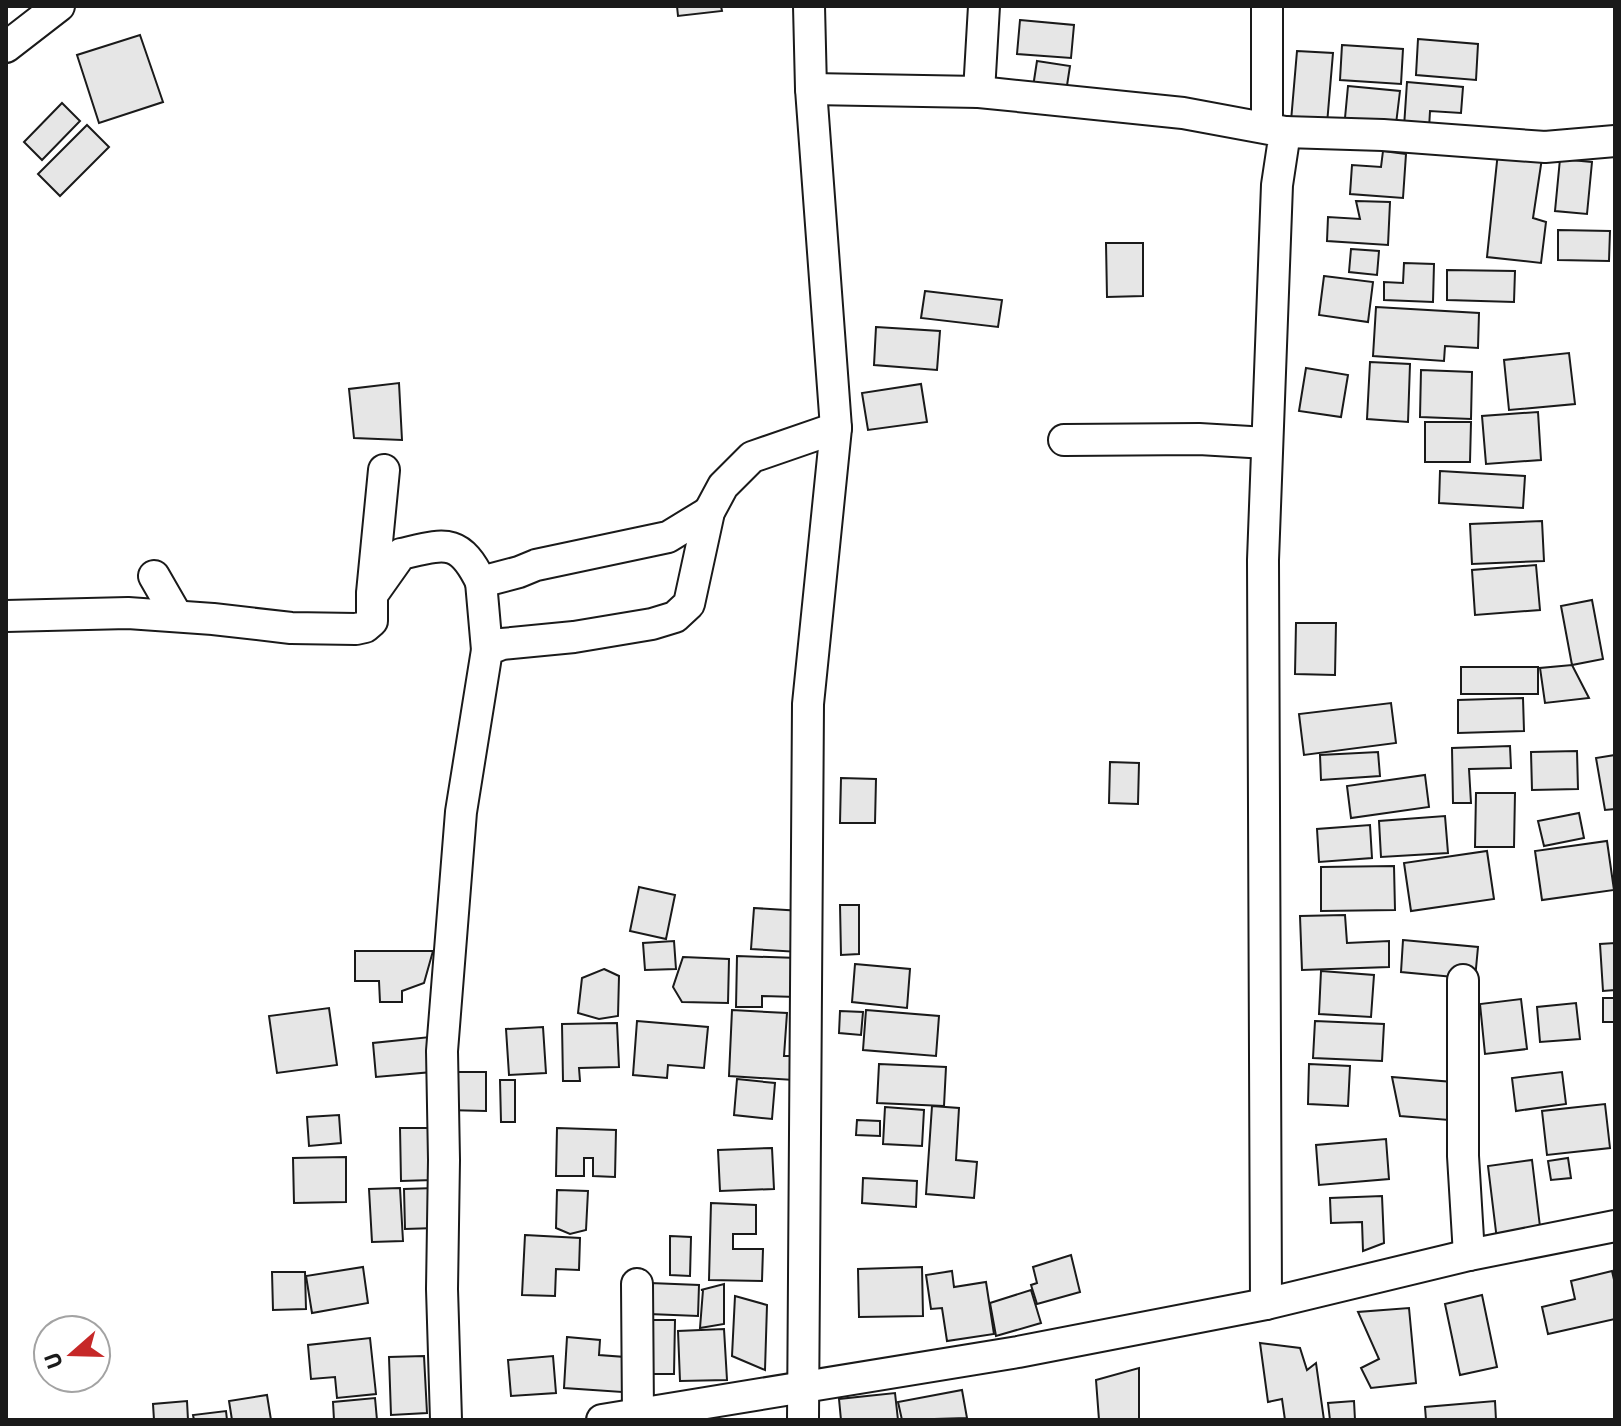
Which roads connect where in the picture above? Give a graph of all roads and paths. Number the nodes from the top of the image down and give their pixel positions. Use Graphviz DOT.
graph roads {
  1 [pos="59,6"];
  2 [pos="809,6"];
  3 [pos="984,6"];
  4 [pos="1267,6"];
  5 [pos="6,47"];
  6 [pos="811,89"];
  7 [pos="979,92"];
  8 [pos="1276,130"];
  9 [pos="1615,141"];
  10 [pos="836,428"];
  11 [pos="1064,440"];
  12 [pos="1267,443"];
  13 [pos="384,470"];
  14 [pos="709,512"];
  15 [pos="154,576"];
  16 [pos="481,582"];
  17 [pos="372,595"];
  18 [pos="6,616"];
  19 [pos="177,616"];
  20 [pos="487,650"];
  21 [pos="1463,980"];
  22 [pos="1615,1226"];
  23 [pos="1469,1255"];
  24 [pos="637,1284"];
  25 [pos="1266,1304"];
  26 [pos="802,1386"];
  27 [pos="638,1415"];
  28 [pos="446,1420"];
  29 [pos="602,1420"];
  30 [pos="803,1420"];
  1 -- 5 [label="street"];
  2 -- 6 [label="street"];
  3 -- 7 [label="street"];
  4 -- 8 [label="street"];
  6 -- 7 [label="street"];
  6 -- 10 [label="street"];
  7 -- 8 [label="street"];
  8 -- 9 [label="street"];
  8 -- 12 [label="street"];
  10 -- 14 [label="street"];
  10 -- 26 [label="street"];
  11 -- 12 [label="street"];
  12 -- 25 [label="street"];
  13 -- 17 [label="street"];
  14 -- 16 [label="street"];
  14 -- 20 [label="street"];
  15 -- 19 [label="street"];
  16 -- 17 [label="street"];
  16 -- 20 [label="street"];
  17 -- 19 [label="street"];
  18 -- 19 [label="street"];
  20 -- 28 [label="street"];
  21 -- 23 [label="street"];
  22 -- 23 [label="street"];
  23 -- 25 [label="street"];
  24 -- 27 [label="street"];
  25 -- 26 [label="street"];
  26 -- 27 [label="street"];
  26 -- 30 [label="street"];
  27 -- 29 [label="street"];
}
